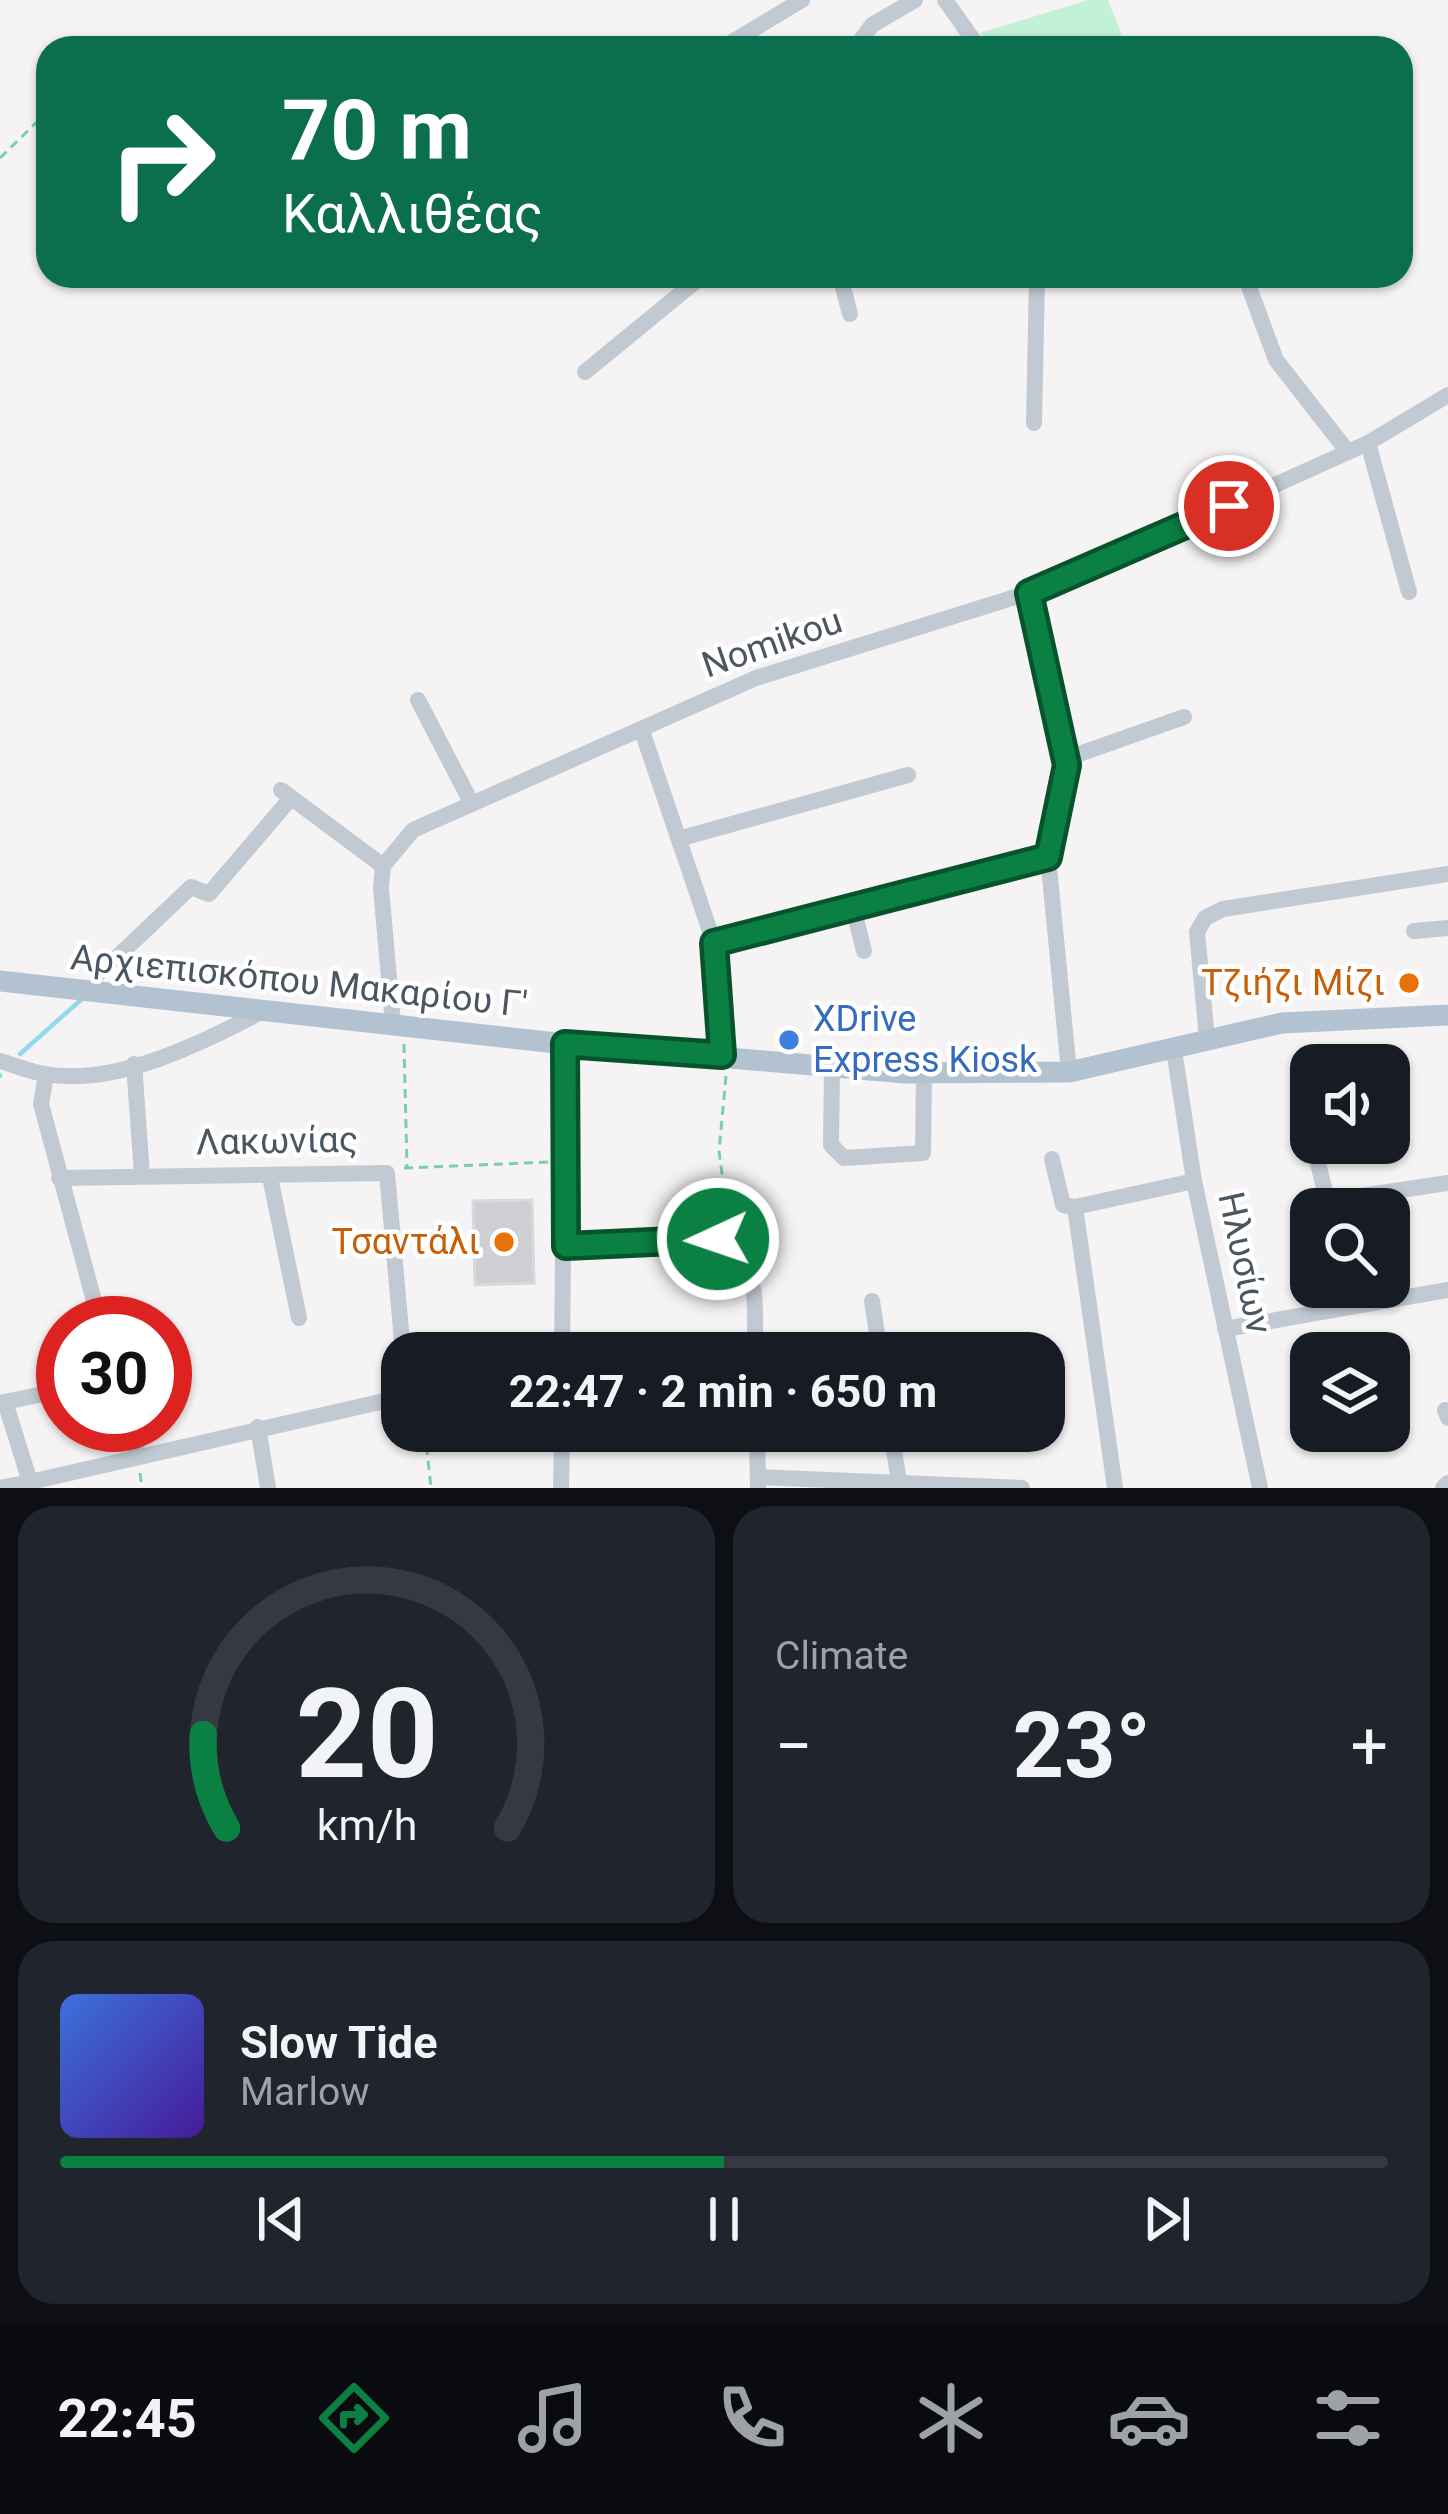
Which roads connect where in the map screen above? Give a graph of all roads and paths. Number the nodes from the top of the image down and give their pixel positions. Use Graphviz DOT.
graph roads {
  1 [pos="802,0"];
  2 [pos="915,0"];
  3 [pos="945,0"];
  4 [pos="742,36"];
  5 [pos="864,36"];
  6 [pos="970,36"];
  7 [pos="36,123"];
  8 [pos="0,158"];
  9 [pos="687,288"];
  10 [pos="843,288"];
  11 [pos="1037,288"];
  12 [pos="1249,288"];
  13 [pos="850,314"];
  14 [pos="585,372"];
  15 [pos="1448,395"];
  16 [pos="1034,423"];
  17 [pos="1369,442"];
  18 [pos="1348,452"];
  19 [pos="1409,592"];
  20 [pos="1029,593"];
  21 [pos="418,700"];
  22 [pos="1184,717"];
  23 [pos="642,730"];
  24 [pos="1065,758"];
  25 [pos="908,775"];
  26 [pos="472,804"];
  27 [pos="682,838"];
  28 [pos="1048,857"];
  29 [pos="383,866"];
  30 [pos="1448,874"];
  31 [pos="853,907"];
  32 [pos="1448,928"];
  33 [pos="1414,931"];
  34 [pos="714,943"];
  35 [pos="864,951"];
  36 [pos="115,959"];
  37 [pos="0,981"];
  38 [pos="265,1010"];
  39 [pos="1448,1015"];
  40 [pos="398,1024"];
  41 [pos="1207,1039"];
  42 [pos="565,1044"];
  43 [pos="1174,1049"];
  44 [pos="725,1056"];
  45 [pos="0,1061"];
  46 [pos="134,1064"];
  47 [pos="832,1066"];
  48 [pos="1069,1072"];
  49 [pos="924,1073"];
  50 [pos="46,1075"];
  51 [pos="1052,1160"];
  52 [pos="564,1161"];
  53 [pos="406,1167"];
  54 [pos="387,1173"];
  55 [pos="142,1174"];
  56 [pos="270,1177"];
  57 [pos="59,1178"];
  58 [pos="1194,1181"];
  59 [pos="1448,1183"];
  60 [pos="1410,1190"];
  61 [pos="1075,1207"];
  62 [pos="566,1246"];
  63 [pos="735,1248"];
  64 [pos="1448,1290"];
  65 [pos="92,1296"];
  66 [pos="1410,1296"];
  67 [pos="872,1301"];
  68 [pos="1335,1308"];
  69 [pos="299,1318"];
  70 [pos="1226,1329"];
  71 [pos="401,1332"];
  72 [pos="563,1332"];
  73 [pos="754,1332"];
  74 [pos="877,1332"];
  75 [pos="36,1395"];
  76 [pos="381,1401"];
  77 [pos="2,1402"];
  78 [pos="258,1427"];
  79 [pos="427,1452"];
  80 [pos="562,1452"];
  81 [pos="757,1452"];
  82 [pos="894,1452"];
  83 [pos="137,1454"];
  84 [pos="30,1482"];
  85 [pos="758,1482"];
  86 [pos="899,1482"];
  87 [pos="0,1488"];
  88 [pos="268,1488"];
  89 [pos="431,1488"];
  90 [pos="561,1488"];
  91 [pos="969,1488"];
  92 [pos="1022,1488"];
  93 [pos="1115,1488"];
  94 [pos="1260,1488"];
  1 -- 4 [label="street"];
  2 -- 5 [label="street"];
  3 -- 6 [label="street"];
  7 -- 8 [label="path"];
  9 -- 14 [label="street"];
  10 -- 13 [label="street"];
  11 -- 16 [label="street"];
  12 -- 18 [label="street"];
  15 -- 17 [label="street, Nomikou"];
  17 -- 18 [label="street, Nomikou"];
  17 -- 19 [label="street"];
  18 -- 20 [label="street, Nomikou"];
  20 -- 23 [label="street, Nomikou"];
  20 -- 24 [label="street"];
  21 -- 26 [label="street"];
  22 -- 24 [label="street"];
  23 -- 26 [label="street, Nomikou"];
  23 -- 27 [label="street"];
  24 -- 28 [label="street"];
  25 -- 27 [label="street"];
  26 -- 29 [label="street, Nomikou"];
  27 -- 34 [label="street"];
  28 -- 31 [label="street"];
  28 -- 48 [label="street"];
  29 -- 36 [label="street"];
  29 -- 40 [label="street"];
  30 -- 41 [label="street"];
  31 -- 34 [label="street"];
  31 -- 35 [label="street"];
  32 -- 33 [label="street"];
  34 -- 44 [label="street"];
  37 -- 38 [label="main road, Αρχιεπισκόπου Μακαρίου Γ'"];
  38 -- 40 [label="main road, Αρχιεπισκόπου Μακαρίου Γ'"];
  38 -- 46 [label="street"];
  39 -- 41 [label="main road, Αρχιεπισκόπου Μακαρίου Γ'"];
  40 -- 42 [label="main road, Αρχιεπισκόπου Μακαρίου Γ'"];
  40 -- 53 [label="path"];
  41 -- 43 [label="main road, Αρχιεπισκόπου Μακαρίου Γ'"];
  42 -- 44 [label="main road, Αρχιεπισκόπου Μακαρίου Γ'"];
  42 -- 52 [label="street"];
  43 -- 48 [label="main road, Αρχιεπισκόπου Μακαρίου Γ'"];
  43 -- 58 [label="street, Ηλυσίων"];
  44 -- 47 [label="main road, Αρχιεπισκόπου Μακαρίου Γ'"];
  44 -- 63 [label="path"];
  45 -- 50 [label="street"];
  46 -- 50 [label="street"];
  46 -- 55 [label="street"];
  47 -- 49 [label="main road, Αρχιεπισκόπου Μακαρίου Γ'"];
  47 -- 49 [label="street"];
  48 -- 49 [label="main road, Αρχιεπισκόπου Μακαρίου Γ'"];
  50 -- 57 [label="street"];
  51 -- 61 [label="street"];
  52 -- 53 [label="path"];
  52 -- 62 [label="street"];
  53 -- 54 [label="path"];
  54 -- 56 [label="street, Λακωνίας"];
  54 -- 71 [label="street, Λακωνίας"];
  55 -- 56 [label="street, Λακωνίας"];
  55 -- 57 [label="street, Λακωνίας"];
  56 -- 69 [label="street"];
  57 -- 65 [label="street"];
  58 -- 61 [label="street"];
  58 -- 70 [label="street, Ηλυσίων"];
  59 -- 60 [label="street"];
  61 -- 93 [label="street"];
  62 -- 63 [label="street"];
  62 -- 72 [label="street"];
  63 -- 73 [label="street"];
  64 -- 66 [label="street"];
  67 -- 74 [label="street"];
  68 -- 70 [label="street"];
  70 -- 94 [label="street, Ηλυσίων"];
  75 -- 77 [label="street"];
  76 -- 78 [label="street"];
  77 -- 84 [label="street"];
  78 -- 83 [label="street"];
  78 -- 88 [label="street"];
  79 -- 89 [label="path"];
  80 -- 90 [label="street"];
  81 -- 85 [label="street"];
  82 -- 86 [label="street"];
  83 -- 84 [label="street"];
  84 -- 87 [label="street"];
  85 -- 86 [label="street"];
  86 -- 91 [label="street"];
  91 -- 92 [label="street"];
}
